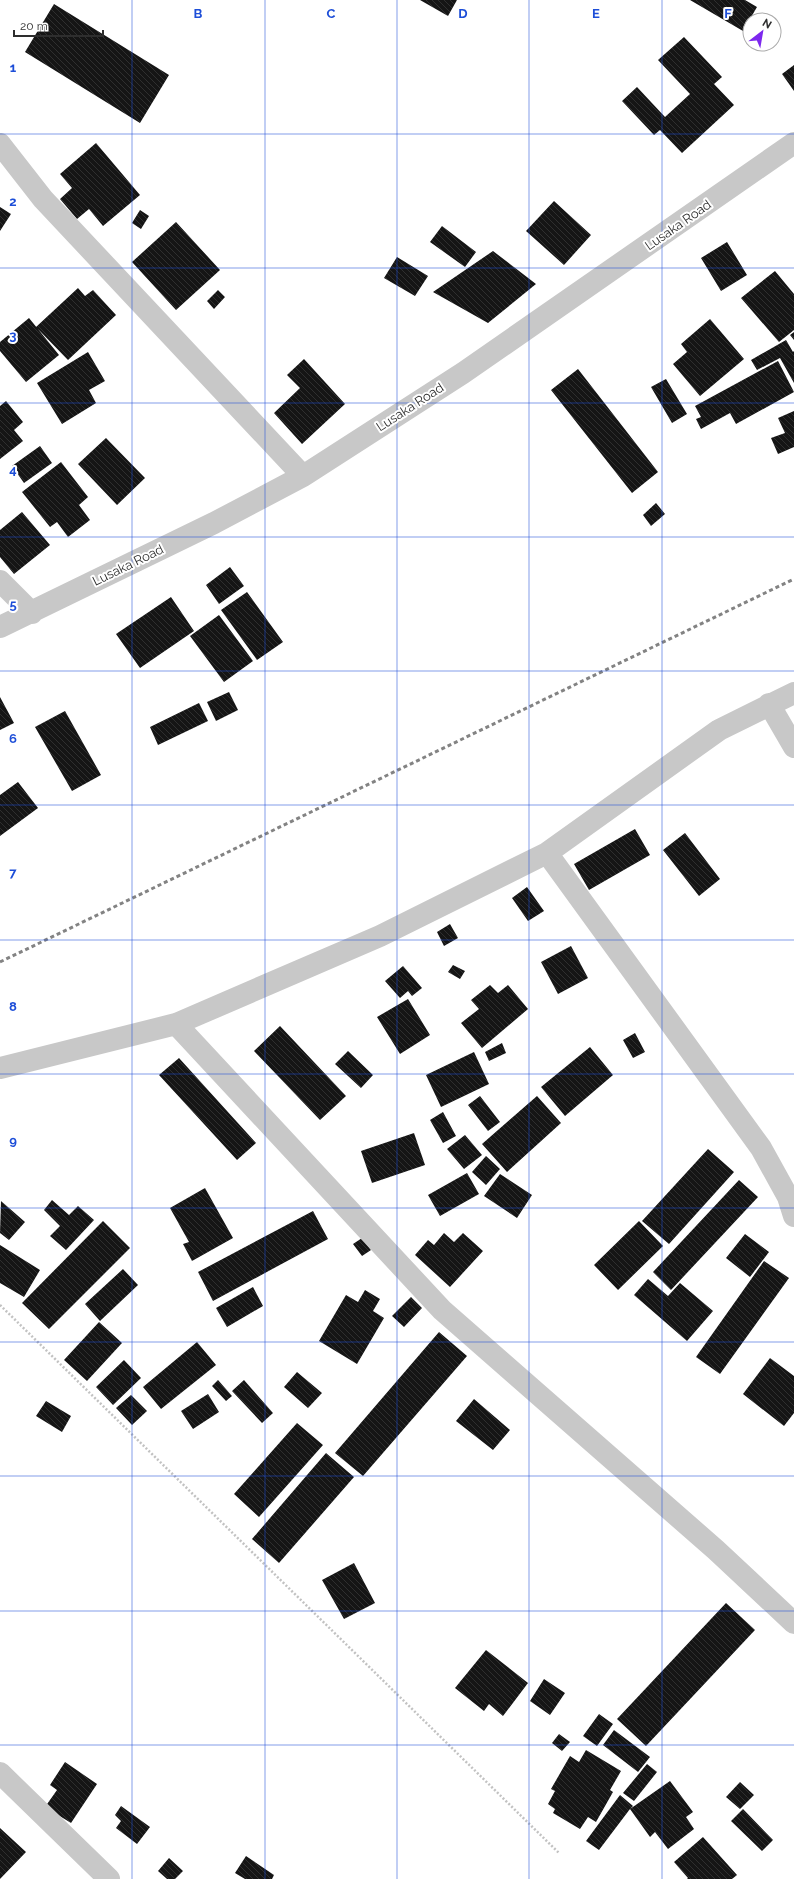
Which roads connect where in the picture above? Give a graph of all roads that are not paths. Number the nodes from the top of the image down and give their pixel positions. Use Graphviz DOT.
graph roads {
  1 [pos="794,143"];
  2 [pos="0,144"];
  3 [pos="303,476"];
  4 [pos="0,581"];
  5 [pos="32,613"];
  6 [pos="0,627"];
  7 [pos="794,693"];
  8 [pos="769,704"];
  9 [pos="794,747"];
  10 [pos="547,853"];
  11 [pos="176,1024"];
  12 [pos="0,1068"];
  13 [pos="794,1216"];
  14 [pos="794,1623"];
  15 [pos="0,1773"];
  16 [pos="109,1879"];
  1 -- 3 [label="street, Lusaka Road"];
  2 -- 3 [label="street"];
  3 -- 5 [label="street, Lusaka Road"];
  4 -- 5 [label="street"];
  5 -- 6 [label="street, Lusaka Road"];
  7 -- 8 [label="street"];
  8 -- 9 [label="street"];
  8 -- 10 [label="street"];
  10 -- 11 [label="street"];
  10 -- 13 [label="street"];
  11 -- 12 [label="street"];
  11 -- 14 [label="street"];
  15 -- 16 [label="street"];
}
